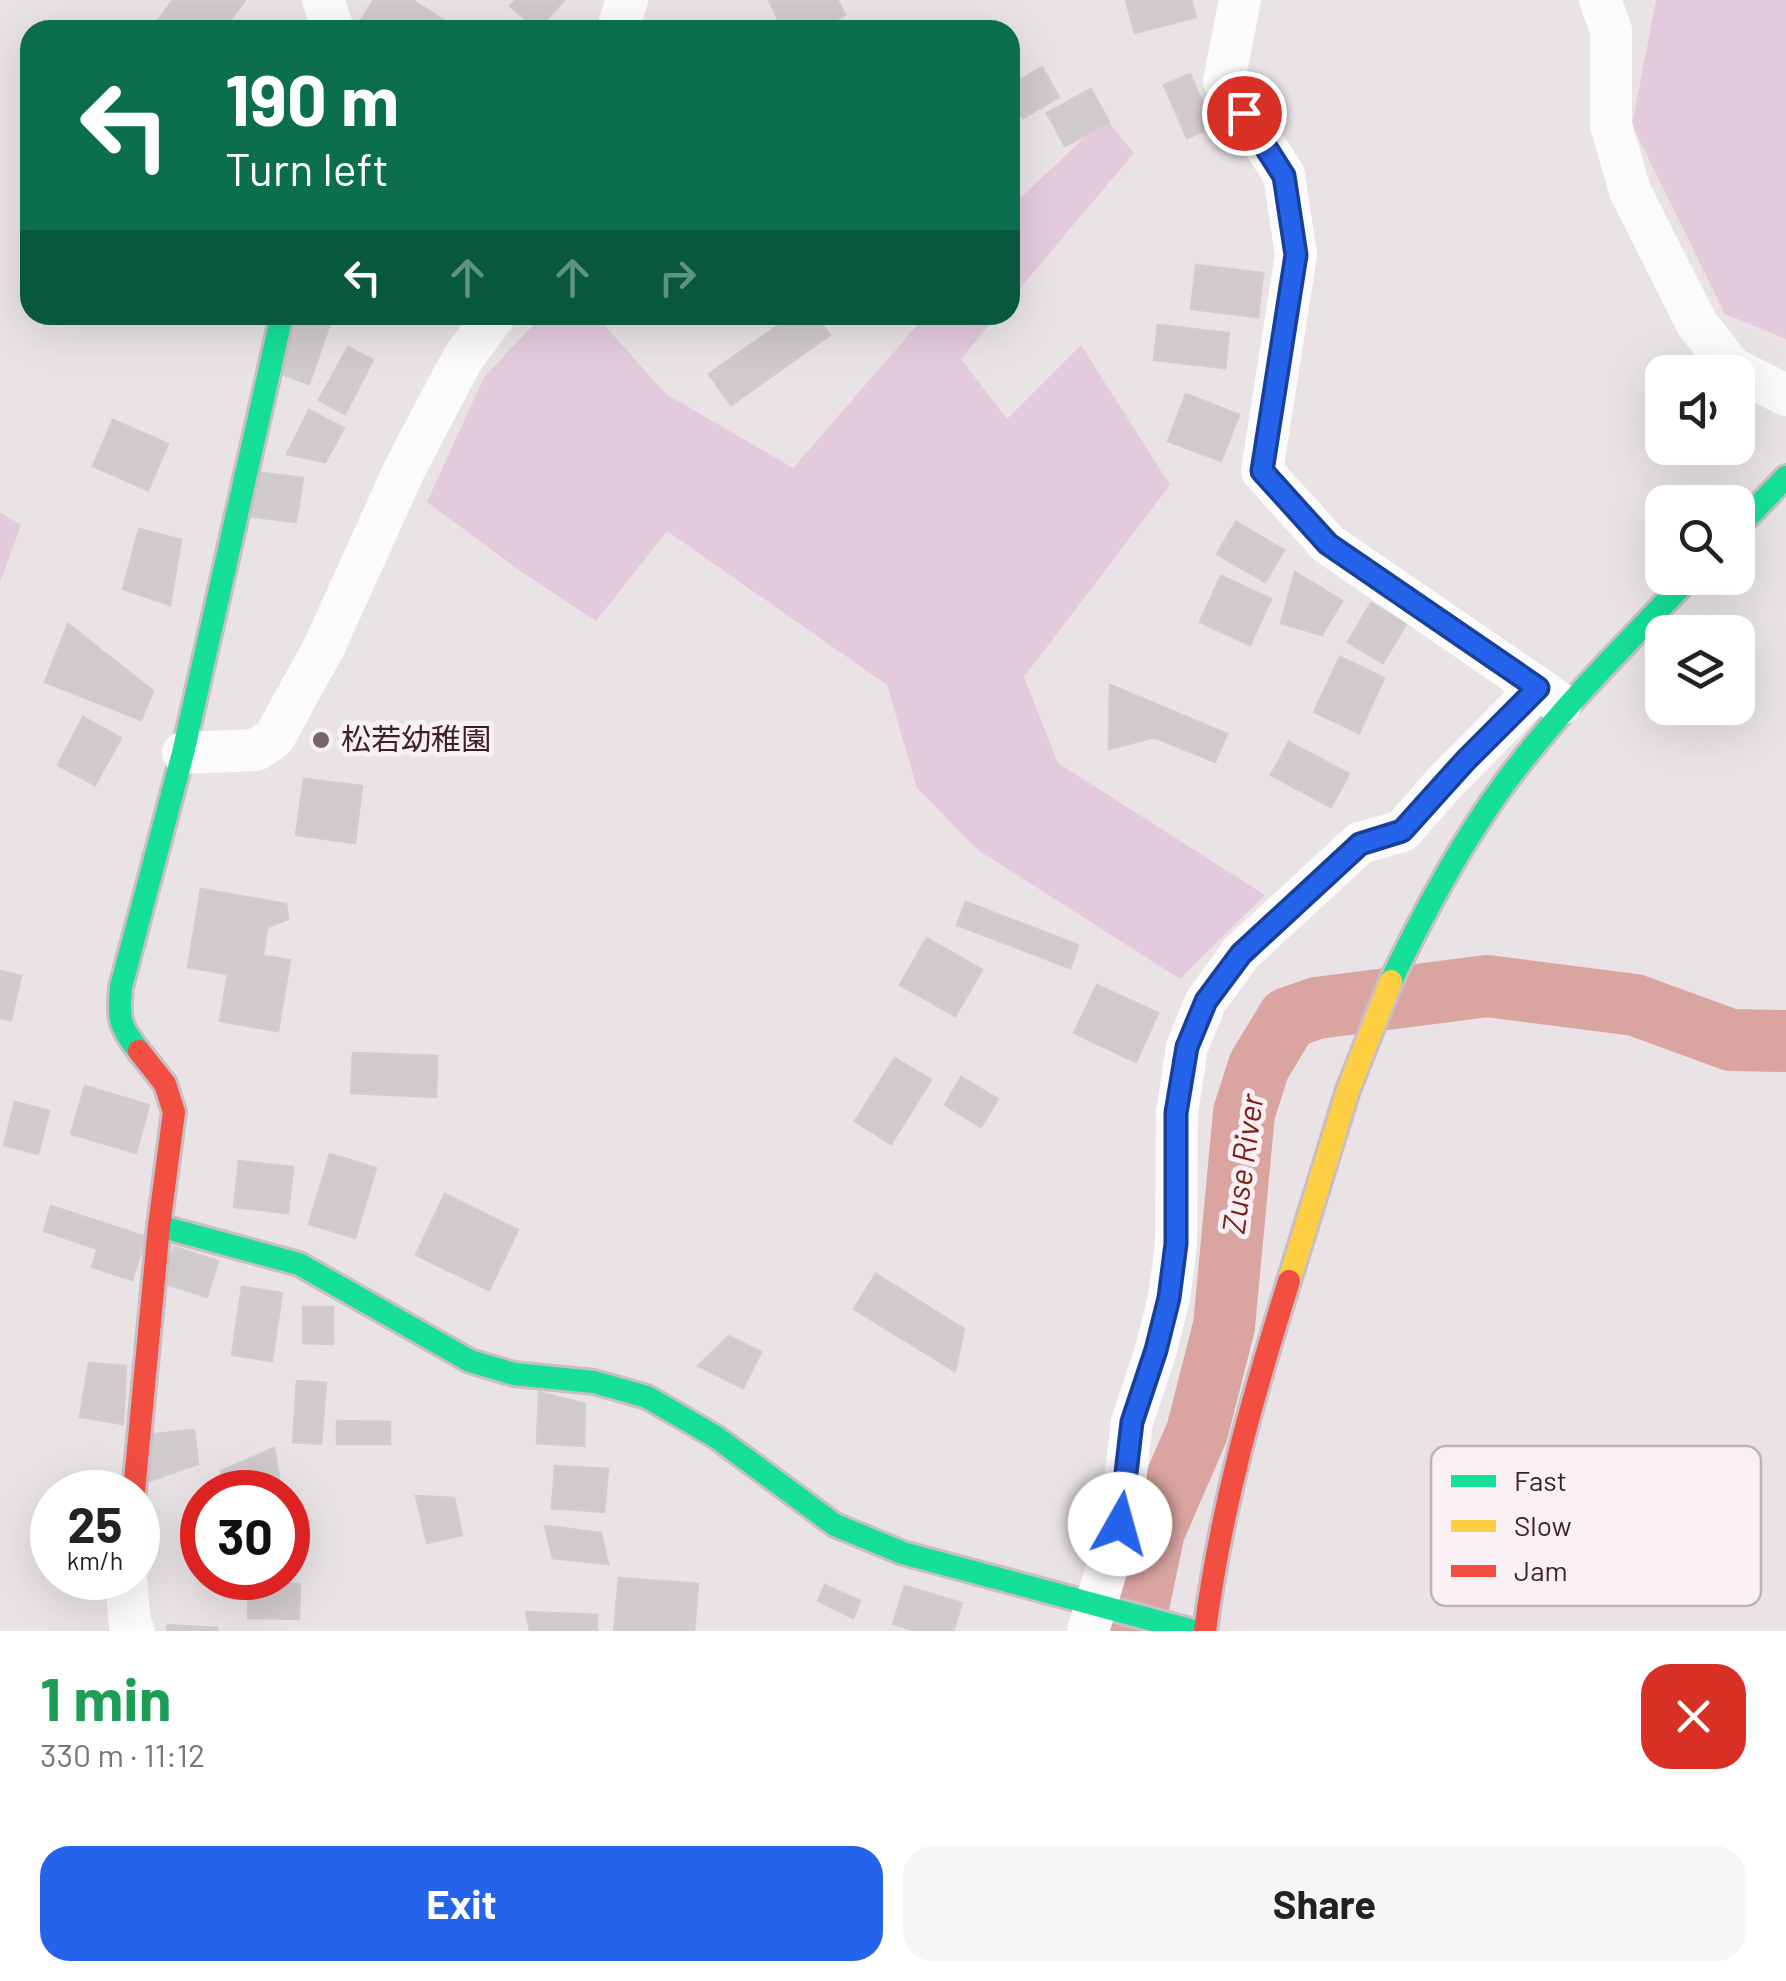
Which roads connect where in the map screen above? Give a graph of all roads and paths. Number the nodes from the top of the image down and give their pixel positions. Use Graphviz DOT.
graph roads {
  1 [pos="1240,0"];
  2 [pos="1600,0"];
  3 [pos="280,325"];
  4 [pos="488,325"];
  5 [pos="1786,395"];
  6 [pos="1786,477"];
  7 [pos="1755,509"];
  8 [pos="1669,595"];
  9 [pos="1552,698"];
  10 [pos="183,752"];
  11 [pos="159,1226"];
  12 [pos="136,1470"];
  13 [pos="128,1600"];
  14 [pos="1091,1618"];
  15 [pos="134,1631"];
  16 [pos="1194,1631"];
  17 [pos="1205,1631"];
  1 -- 9 [label="street"];
  2 -- 5 [label="street"];
  3 -- 10 [label="street"];
  4 -- 10 [label="street"];
  6 -- 7 [label="street"];
  8 -- 9 [label="street"];
  9 -- 14 [label="street"];
  9 -- 17 [label="street"];
  10 -- 11 [label="street"];
  11 -- 12 [label="street"];
  11 -- 14 [label="street"];
  13 -- 15 [label="street"];
  14 -- 16 [label="street"];
}
